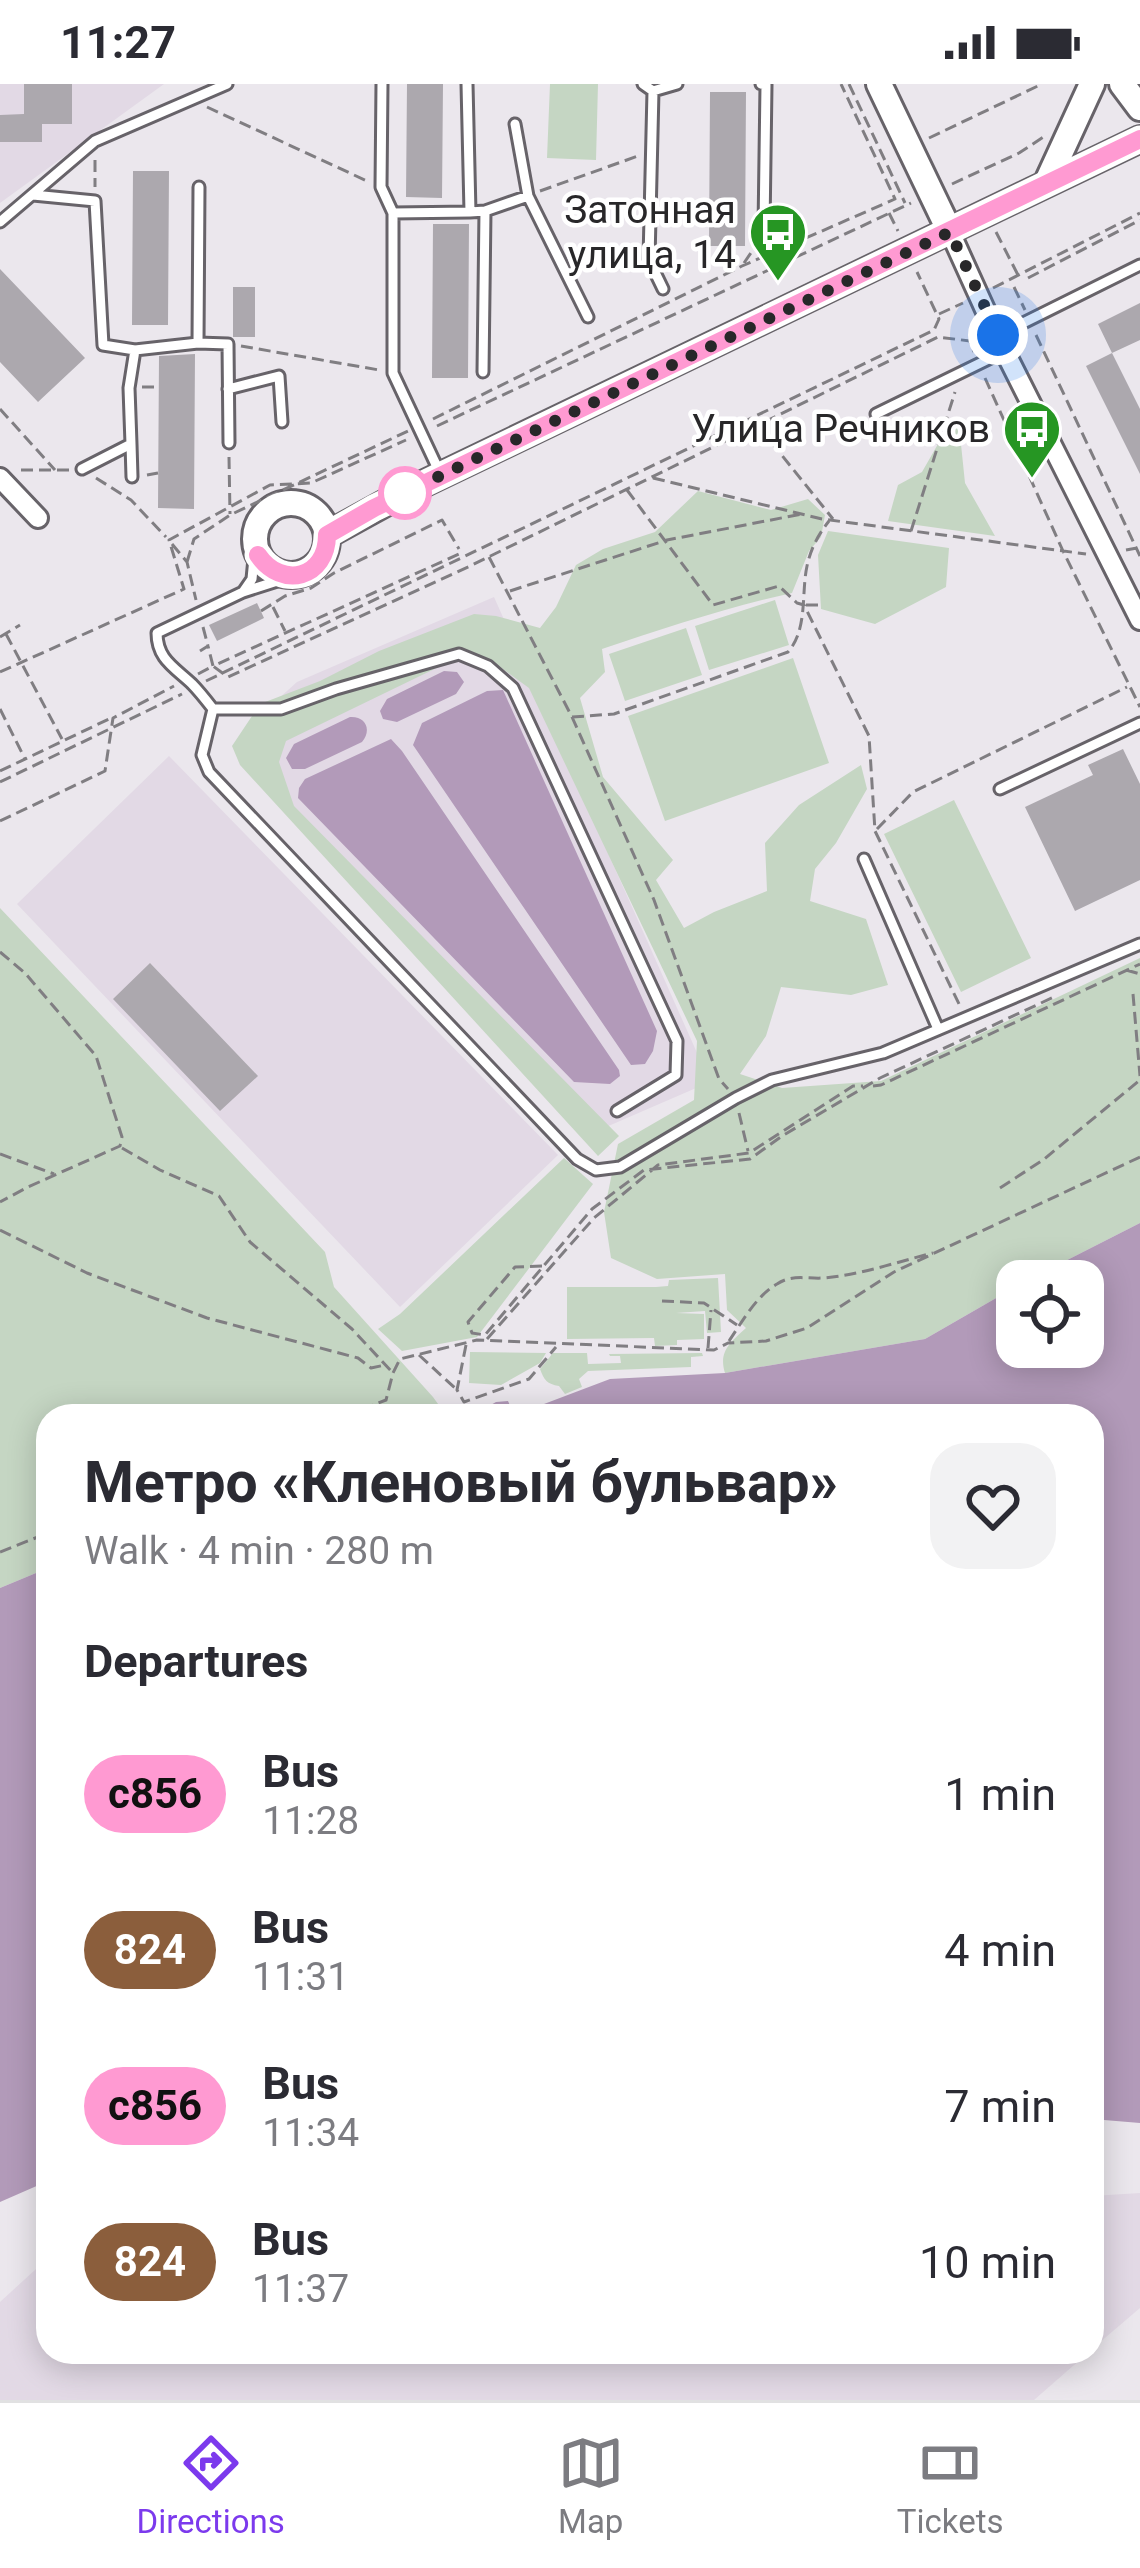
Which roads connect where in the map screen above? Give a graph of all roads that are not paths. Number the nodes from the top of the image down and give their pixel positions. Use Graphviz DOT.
graph roads {
  1 [pos="227,84"];
  2 [pos="382,84"];
  3 [pos="467,84"];
  4 [pos="677,84"];
  5 [pos="765,84"];
  6 [pos="879,84"];
  7 [pos="1092,84"];
  8 [pos="1122,84"];
  9 [pos="648,87"];
  10 [pos="1140,108"];
  11 [pos="515,124"];
  12 [pos="1140,139"];
  13 [pos="1046,184"];
  14 [pos="199,187"];
  15 [pos="33,195"];
  16 [pos="527,196"];
  17 [pos="485,211"];
  18 [pos="470,212"];
  19 [pos="393,213"];
  20 [pos="0,222"];
  21 [pos="764,228"];
  22 [pos="950,232"];
  23 [pos="1140,265"];
  24 [pos="663,289"];
  25 [pos="588,317"];
  26 [pos="198,343"];
  27 [pos="1002,343"];
  28 [pos="135,350"];
  29 [pos="483,373"];
  30 [pos="228,389"];
  31 [pos="876,414"];
  32 [pos="282,422"];
  33 [pos="230,443"];
  34 [pos="131,444"];
  35 [pos="82,469"];
  36 [pos="9,474"];
  37 [pos="441,476"];
  38 [pos="132,478"];
  39 [pos="374,508"];
  40 [pos="314,511"];
  41 [pos="38,518"];
  42 [pos="327,535"];
  43 [pos="255,548"];
  44 [pos="296,575"];
  45 [pos="244,592"];
  46 [pos="1140,619"];
  47 [pos="213,709"];
  48 [pos="1140,723"];
  49 [pos="1000,789"];
  50 [pos="865,859"];
  51 [pos="1140,944"];
  52 [pos="938,1029"];
  53 [pos="616,1111"];
  1 -- 15 [label="lane"];
  2 -- 19 [label="lane"];
  3 -- 18 [label="lane"];
  4 -- 9 [label="lane"];
  5 -- 21 [label="lane"];
  6 -- 22 [label="street"];
  7 -- 13 [label="street"];
  8 -- 10 [label="street"];
  9 -- 24 [label="lane"];
  11 -- 16 [label="lane"];
  12 -- 13 [label="street"];
  13 -- 22 [label="street"];
  14 -- 26 [label="lane"];
  15 -- 20 [label="lane"];
  15 -- 28 [label="lane"];
  16 -- 17 [label="lane"];
  16 -- 25 [label="lane"];
  17 -- 18 [label="lane"];
  17 -- 29 [label="lane"];
  18 -- 19 [label="lane"];
  19 -- 37 [label="lane"];
  22 -- 27 [label="street"];
  22 -- 37 [label="street"];
  23 -- 27 [label="lane"];
  26 -- 28 [label="lane"];
  26 -- 30 [label="lane"];
  27 -- 31 [label="lane"];
  27 -- 46 [label="street"];
  28 -- 34 [label="lane"];
  30 -- 32 [label="lane"];
  30 -- 33 [label="lane"];
  34 -- 35 [label="lane"];
  34 -- 38 [label="lane"];
  36 -- 41 [label="street"];
  37 -- 39 [label="street"];
  39 -- 40 [label="street"];
  39 -- 42 [label="street"];
  40 -- 42 [label="street"];
  40 -- 43 [label="street"];
  42 -- 44 [label="street"];
  43 -- 44 [label="street"];
  43 -- 45 [label="lane"];
  44 -- 45 [label="lane"];
  45 -- 47 [label="lane"];
  47 -- 52 [label="lane"];
  47 -- 53 [label="lane"];
  48 -- 49 [label="lane"];
  50 -- 52 [label="lane"];
  51 -- 52 [label="lane"];
}
